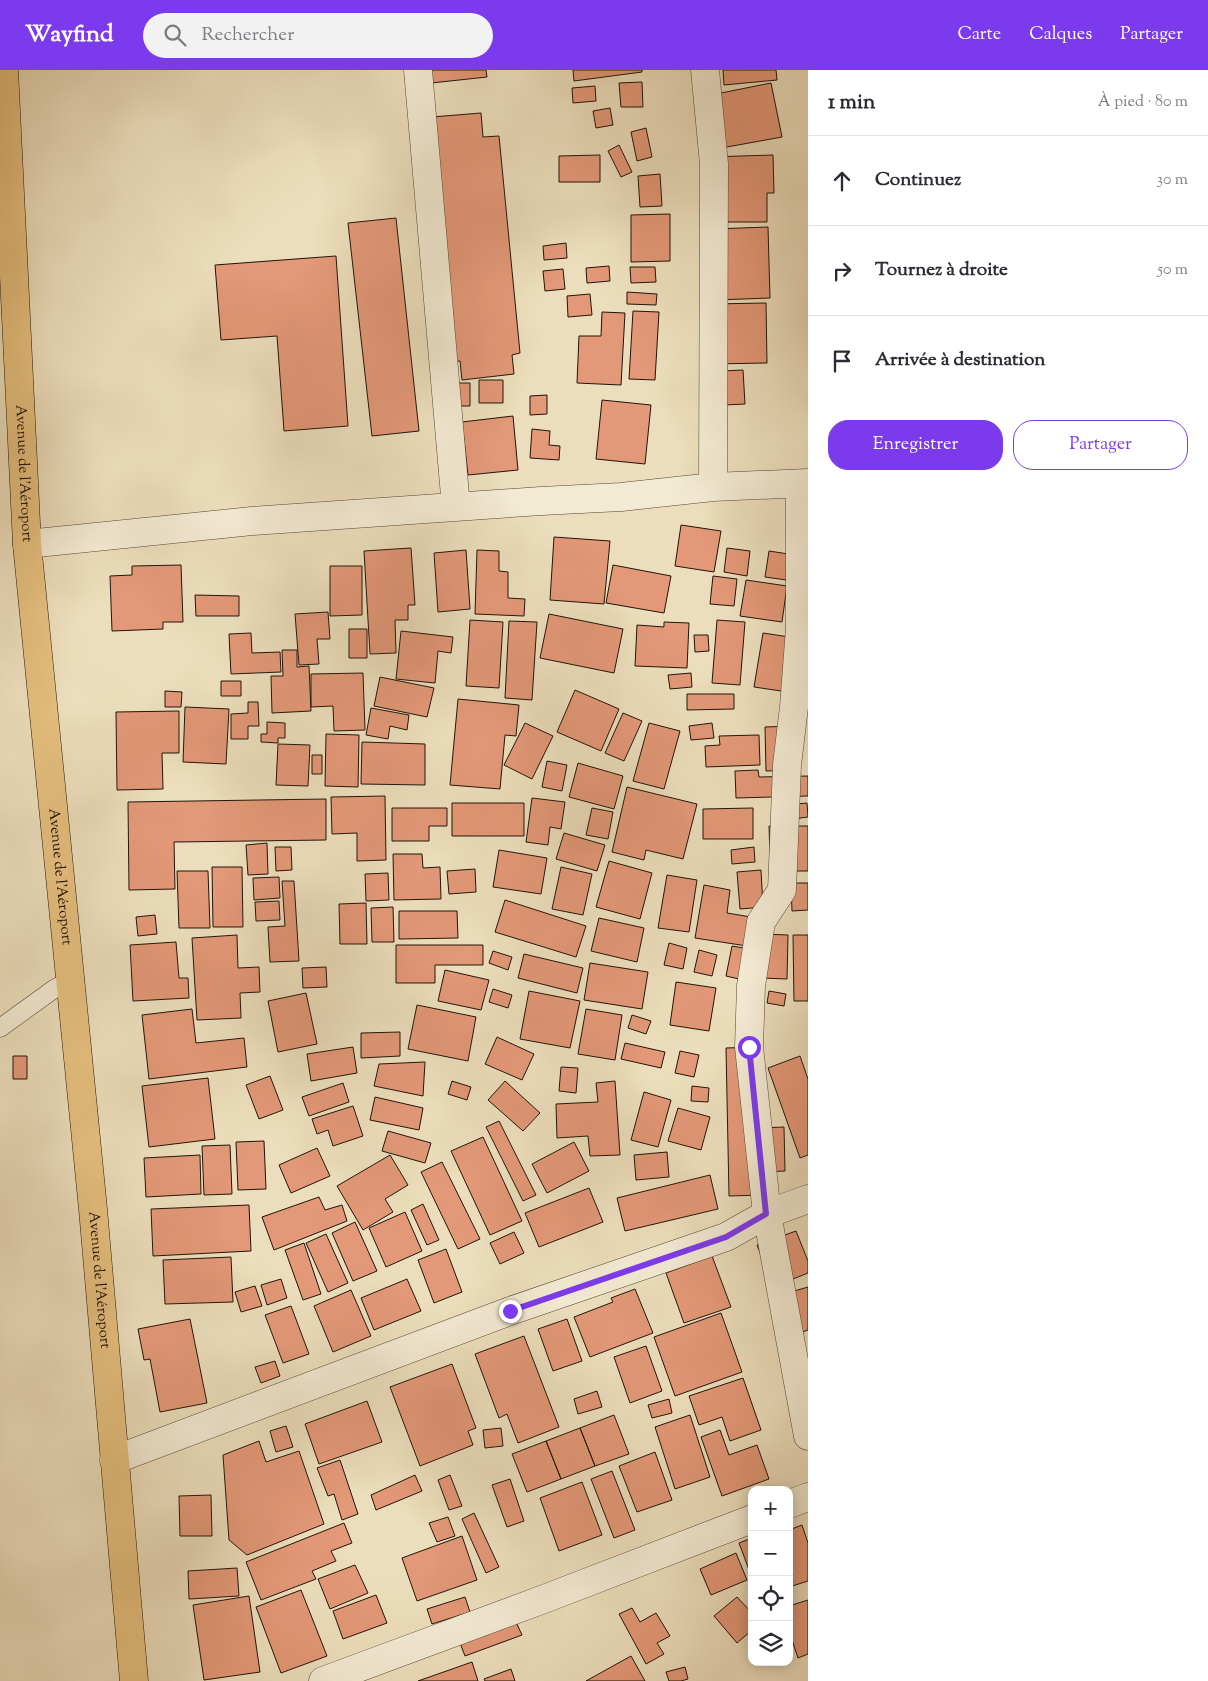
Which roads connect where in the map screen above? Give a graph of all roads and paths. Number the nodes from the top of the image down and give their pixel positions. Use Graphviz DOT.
graph roads {
  1 [pos="4,70"];
  2 [pos="418,70"];
  3 [pos="705,70"];
  4 [pos="804,484"];
  5 [pos="713,487"];
  6 [pos="456,507"];
  7 [pos="27,544"];
  8 [pos="804,628"];
  9 [pos="70,980"];
  10 [pos="0,1028"];
  11 [pos="808,1199"];
  12 [pos="766,1214"];
  13 [pos="808,1436"];
  14 [pos="114,1460"];
  15 [pos="808,1497"];
  16 [pos="793,1503"];
  17 [pos="748,1521"];
  18 [pos="134,1681"];
  19 [pos="322,1681"];
  1 -- 7 [label="highway, Avenue de l'Aéroport"];
  2 -- 6 [label="street"];
  3 -- 5 [label="street"];
  4 -- 5 [label="street"];
  4 -- 8 [label="street"];
  5 -- 6 [label="street"];
  6 -- 7 [label="street"];
  7 -- 9 [label="highway, Avenue de l'Aéroport"];
  8 -- 12 [label="street"];
  9 -- 10 [label="lane"];
  9 -- 14 [label="highway, Avenue de l'Aéroport"];
  11 -- 12 [label="street"];
  12 -- 13 [label="street"];
  12 -- 14 [label="street"];
  14 -- 18 [label="highway, Avenue de l'Aéroport"];
  15 -- 16 [label="street"];
  17 -- 19 [label="street"];
}
